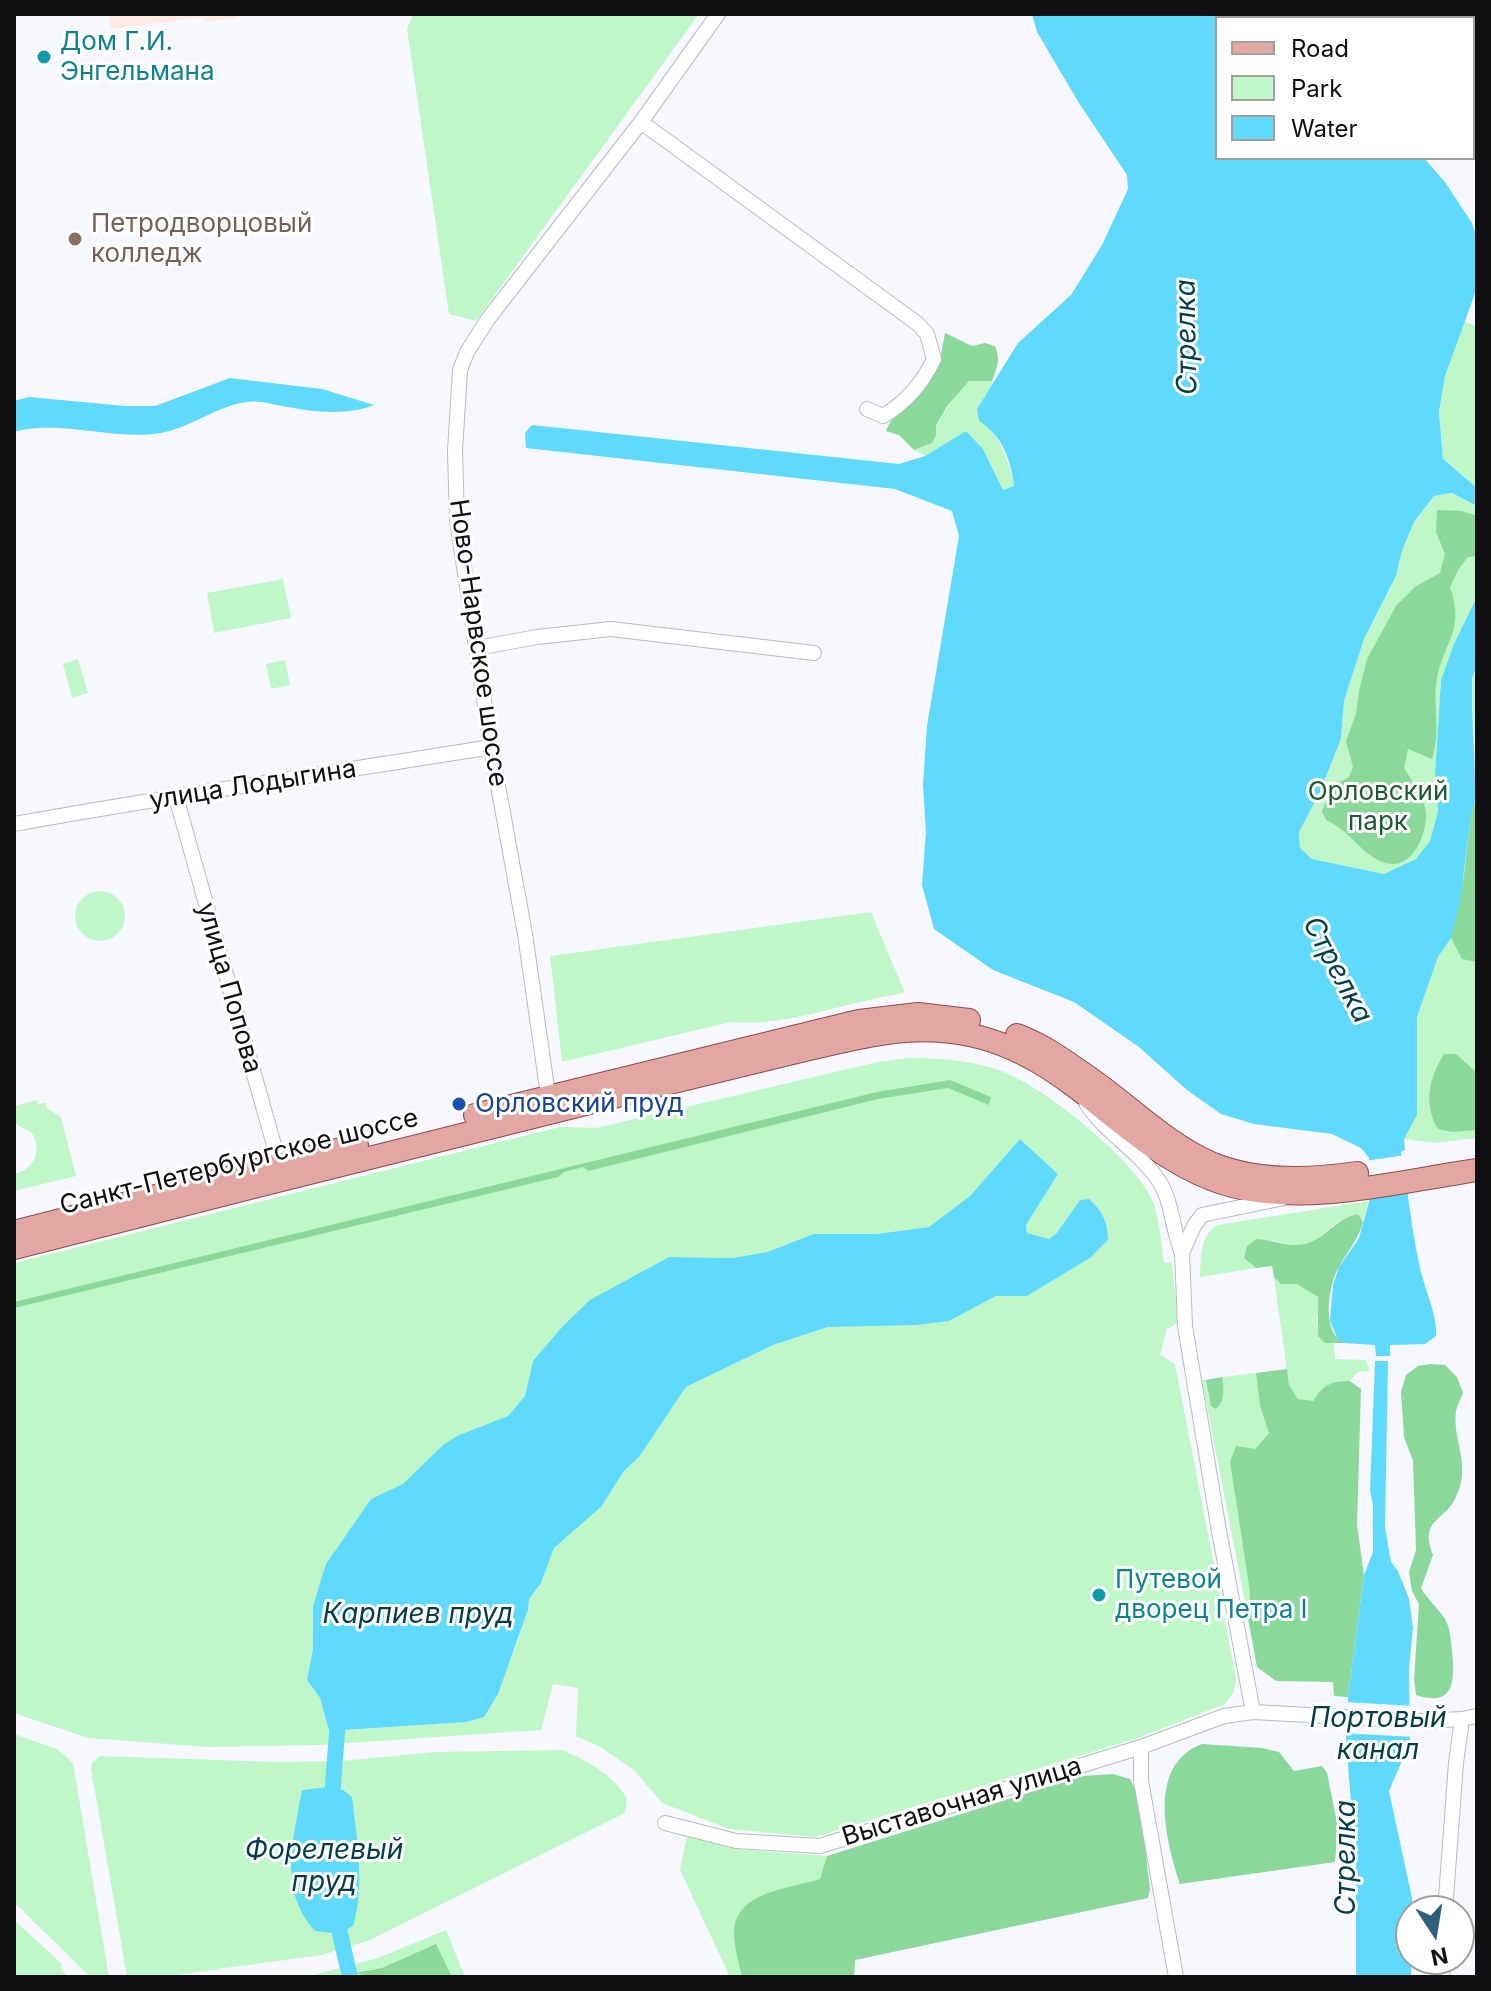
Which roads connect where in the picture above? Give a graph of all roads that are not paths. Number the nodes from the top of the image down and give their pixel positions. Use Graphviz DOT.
graph roads {
  1 [pos="718,14"];
  2 [pos="641,122"];
  3 [pos="867,409"];
  4 [pos="477,648"];
  5 [pos="814,653"];
  6 [pos="491,747"];
  7 [pos="176,797"];
  8 [pos="14,824"];
  9 [pos="1073,1083"];
  10 [pos="550,1105"];
  11 [pos="1477,1155"];
  12 [pos="1477,1170"];
  13 [pos="1420,1171"];
  14 [pos="281,1172"];
  15 [pos="1349,1182"];
  16 [pos="1300,1194"];
  17 [pos="14,1232"];
  18 [pos="14,1248"];
  19 [pos="1182,1253"];
  20 [pos="1253,1712"];
  21 [pos="1470,1718"];
  22 [pos="1141,1747"];
  23 [pos="665,1823"];
  24 [pos="1446,1895"];
  25 [pos="1176,1977"];
  1 -- 2 [label="street, Ново-Нарвское шоссе"];
  2 -- 3 [label="street"];
  2 -- 4 [label="street, Ново-Нарвское шоссе"];
  4 -- 5 [label="street"];
  4 -- 6 [label="street, Ново-Нарвское шоссе"];
  6 -- 7 [label="street, улица Лодыгина"];
  6 -- 10 [label="street, Ново-Нарвское шоссе"];
  7 -- 8 [label="street, улица Лодыгина"];
  7 -- 14 [label="street, улица Попова"];
  9 -- 10 [label="main road, Санкт-Петербургское шоссе"];
  9 -- 16 [label="main road, Санкт-Петербургское шоссе"];
  9 -- 19 [label="street"];
  10 -- 14 [label="main road, Санкт-Петербургское шоссе"];
  10 -- 15 [label="main road, Санкт-Петербургское шоссе"];
  11 -- 13 [label="main road, Санкт-Петербургское шоссе"];
  12 -- 13 [label="main road, Санкт-Петербургское шоссе"];
  13 -- 15 [label="main road, Санкт-Петербургское шоссе"];
  14 -- 17 [label="main road, Санкт-Петербургское шоссе"];
  14 -- 18 [label="main road, Санкт-Петербургское шоссе"];
  15 -- 16 [label="main road, Санкт-Петербургское шоссе"];
  16 -- 19 [label="street"];
  19 -- 20 [label="street"];
  20 -- 21 [label="street, Выставочная улица"];
  20 -- 22 [label="street, Выставочная улица"];
  21 -- 24 [label="street"];
  22 -- 23 [label="street, Выставочная улица"];
  22 -- 25 [label="street"];
}
